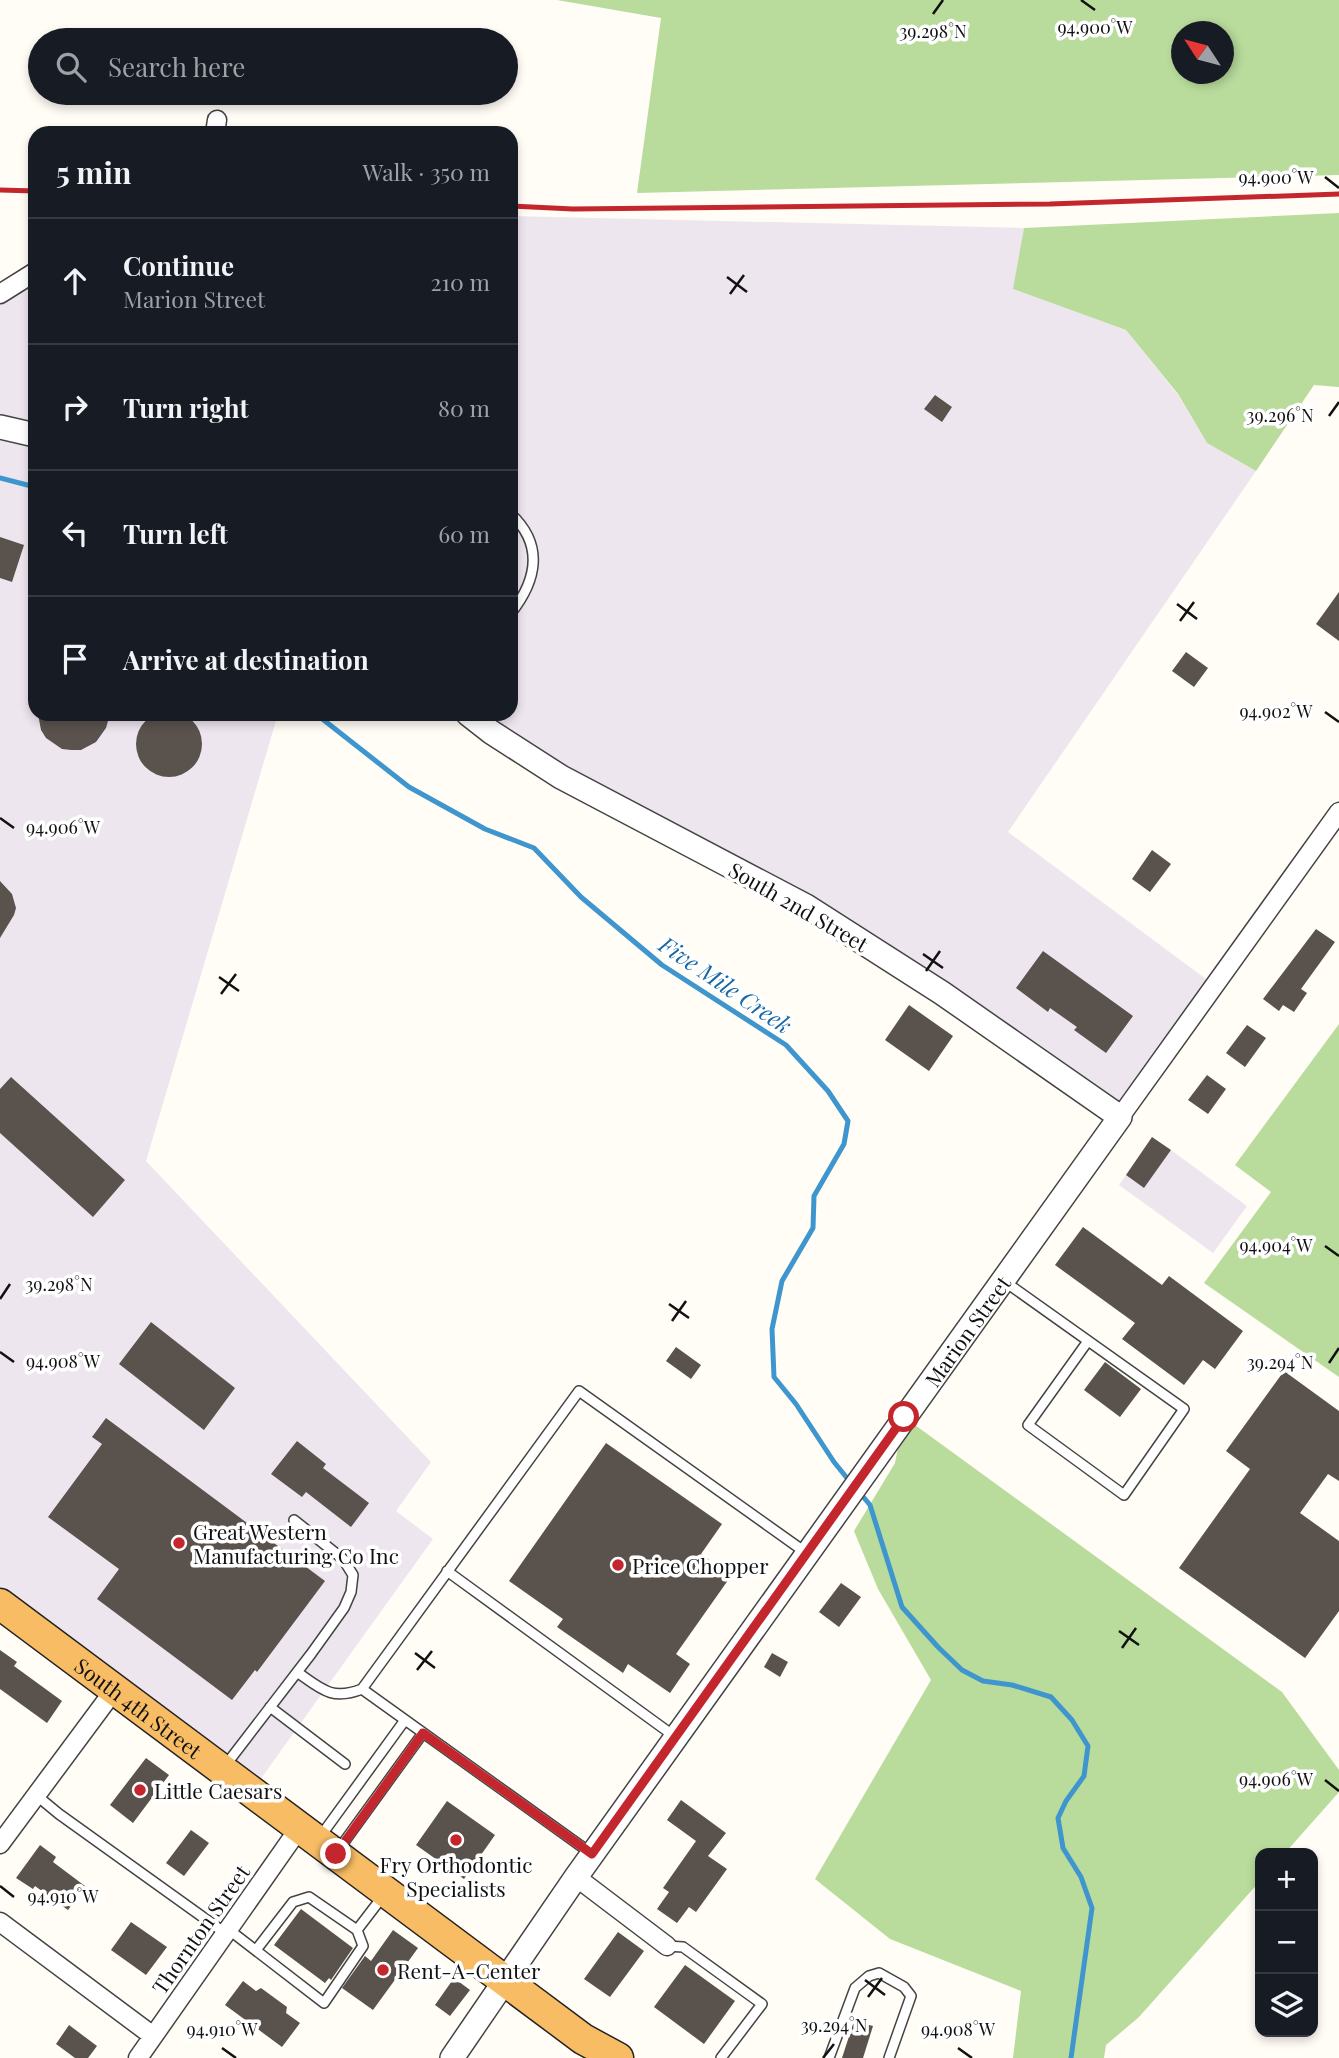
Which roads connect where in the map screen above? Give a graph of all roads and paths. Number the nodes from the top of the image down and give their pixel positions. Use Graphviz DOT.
graph roads {
  1 [pos="28,276"];
  2 [pos="0,294"];
  3 [pos="0,427"];
  4 [pos="28,433"];
  5 [pos="518,521"];
  6 [pos="518,604"];
  7 [pos="477,721"];
  8 [pos="1339,812"];
  9 [pos="1120,1117"];
  10 [pos="1003,1279"];
  11 [pos="1088,1341"];
  12 [pos="294,1520"];
  13 [pos="807,1553"];
  14 [pos="447,1571"];
  15 [pos="0,1604"];
  16 [pos="297,1672"];
  17 [pos="114,1689"];
  18 [pos="362,1689"];
  19 [pos="270,1707"];
  20 [pos="405,1720"];
  21 [pos="423,1733"];
  22 [pos="676,1737"];
  23 [pos="345,1764"];
  24 [pos="223,1769"];
  25 [pos="36,1795"];
  26 [pos="318,1840"];
  27 [pos="0,1844"];
  28 [pos="592,1854"];
  29 [pos="576,1877"];
  30 [pos="386,1892"];
  31 [pos="0,1922"];
  32 [pos="357,1930"];
  33 [pos="227,1931"];
  34 [pos="667,1946"];
  35 [pos="256,1950"];
  36 [pos="505,1981"];
  37 [pos="153,2036"];
  38 [pos="138,2058"];
  39 [pos="452,2058"];
  40 [pos="618,2058"];
  41 [pos="721,2058"];
  42 [pos="829,2058"];
  43 [pos="889,2058"];
  1 -- 2 [label="street"];
  3 -- 4 [label="street"];
  5 -- 6 [label="lane"];
  7 -- 9 [label="street, South 2nd Street"];
  8 -- 9 [label="street, Marion Street"];
  9 -- 10 [label="street, Marion Street"];
  10 -- 11 [label="lane"];
  10 -- 13 [label="street, Marion Street"];
  11 -- 11 [label="lane"];
  12 -- 16 [label="lane"];
  13 -- 14 [label="lane"];
  13 -- 22 [label="street, Marion Street"];
  14 -- 18 [label="lane"];
  14 -- 22 [label="lane"];
  15 -- 17 [label="highway, South 4th Street"];
  16 -- 18 [label="lane"];
  16 -- 19 [label="lane"];
  17 -- 24 [label="highway, South 4th Street"];
  17 -- 25 [label="street"];
  18 -- 20 [label="lane"];
  19 -- 23 [label="lane"];
  19 -- 24 [label="lane"];
  20 -- 21 [label="lane"];
  20 -- 26 [label="lane"];
  21 -- 26 [label="lane"];
  21 -- 28 [label="lane"];
  22 -- 28 [label="street, Marion Street"];
  24 -- 26 [label="highway, South 4th Street"];
  25 -- 27 [label="street"];
  25 -- 33 [label="lane"];
  26 -- 30 [label="highway, South 4th Street"];
  26 -- 33 [label="street, Thornton Street"];
  28 -- 29 [label="street, Marion Street"];
  29 -- 34 [label="street"];
  29 -- 36 [label="street, Marion Street"];
  30 -- 32 [label="lane"];
  30 -- 36 [label="highway, South 4th Street"];
  31 -- 37 [label="street"];
  32 -- 35 [label="lane"];
  32 -- 35 [label="lane"];
  33 -- 35 [label="lane"];
  33 -- 37 [label="street, Thornton Street"];
  34 -- 41 [label="lane"];
  36 -- 39 [label="street, Marion Street"];
  36 -- 40 [label="highway, South 4th Street"];
  37 -- 38 [label="street, Thornton Street"];
  42 -- 43 [label="lane"];
}
